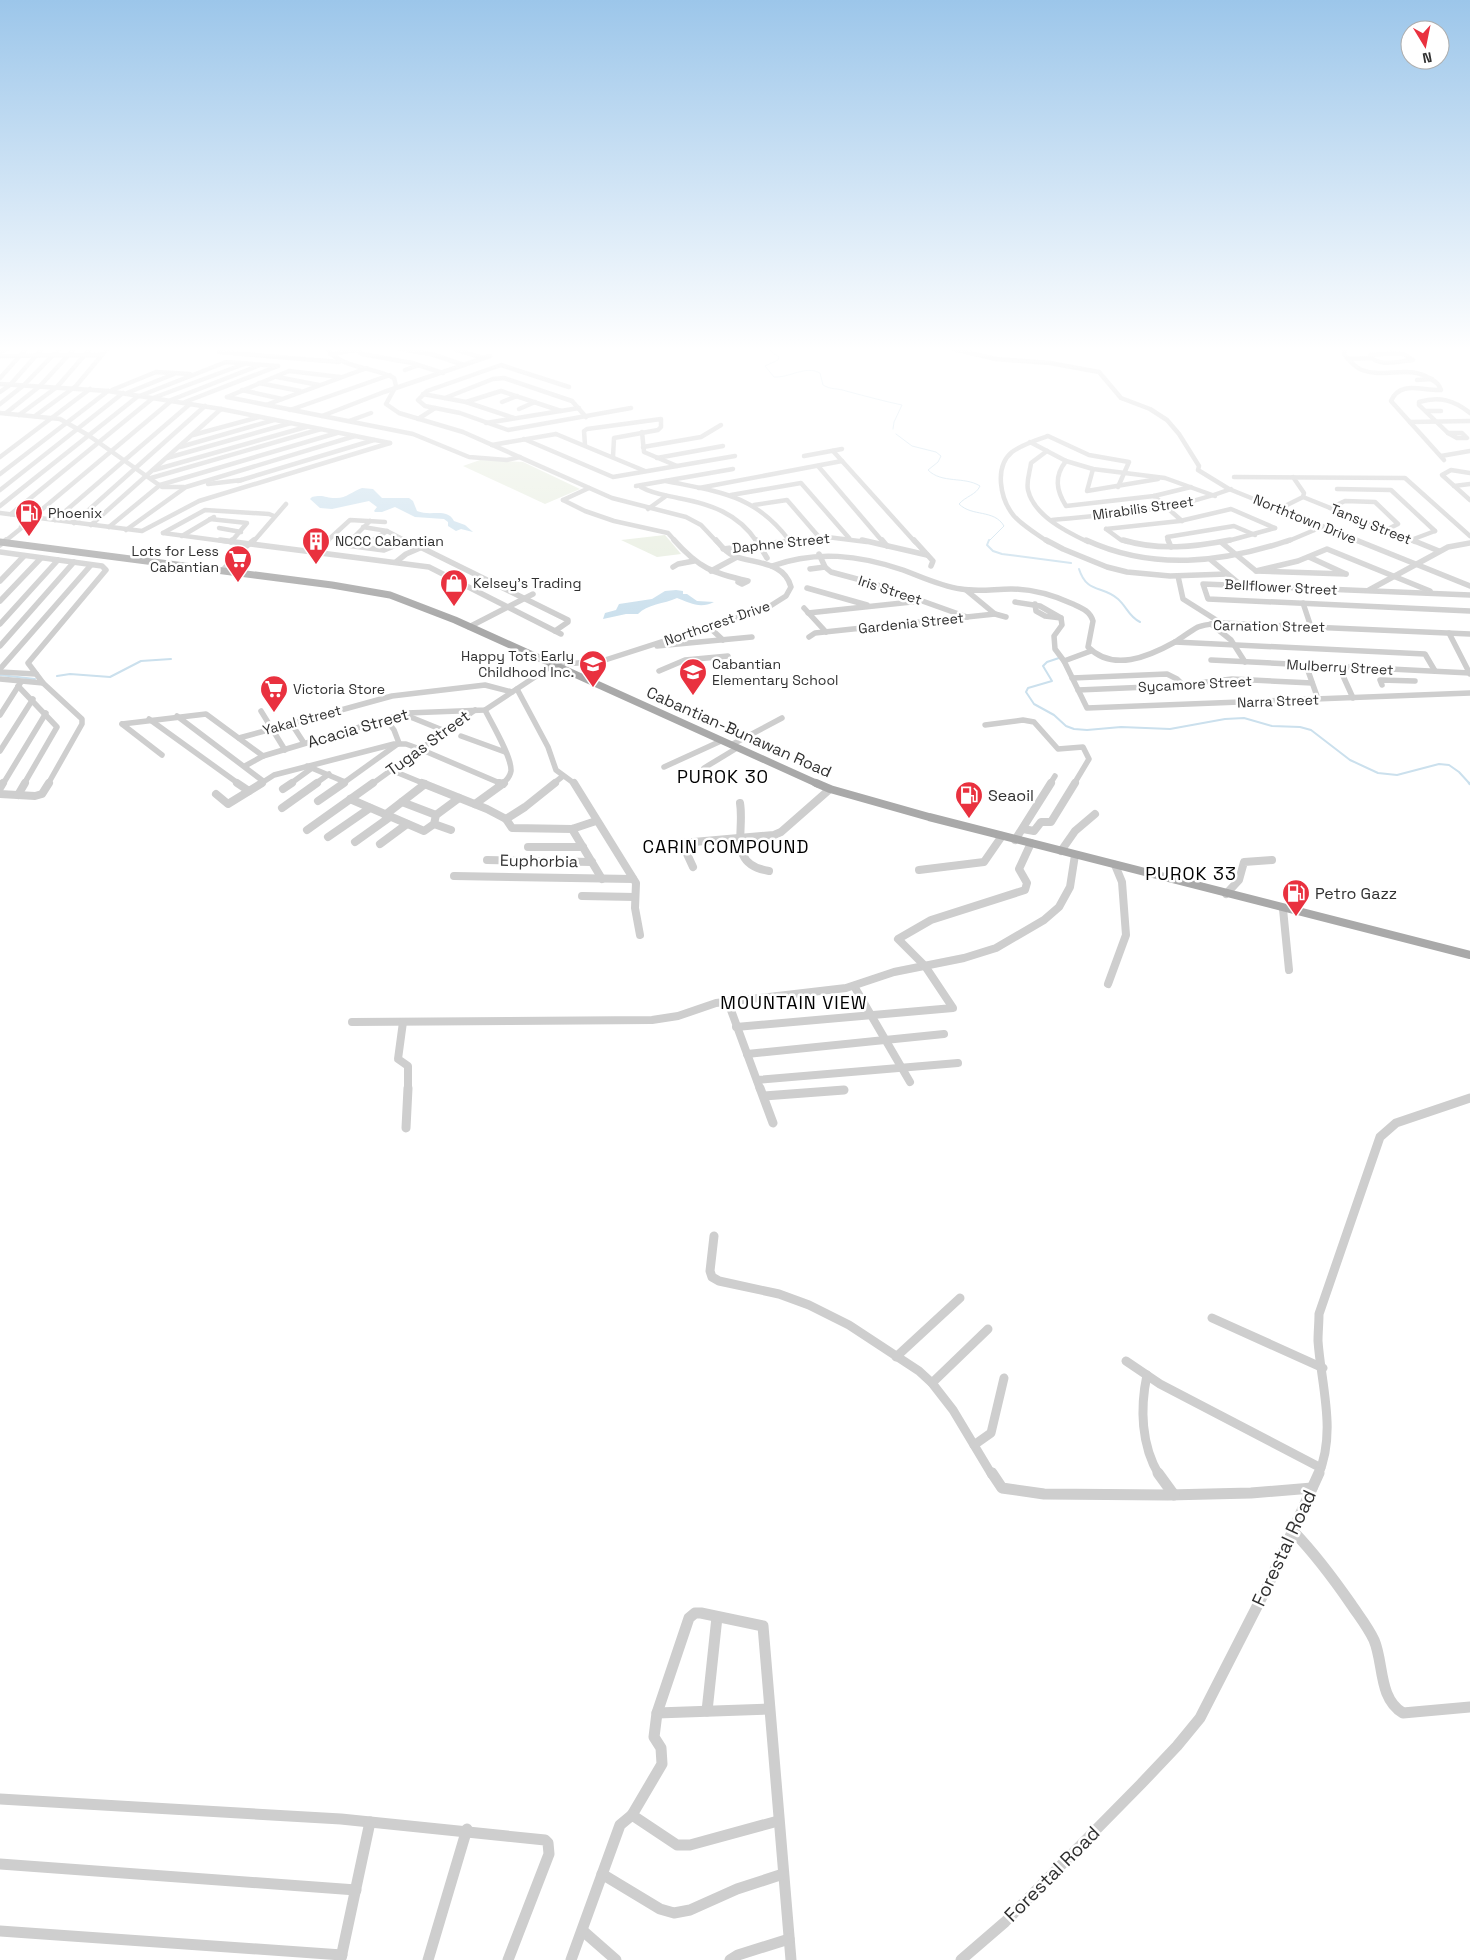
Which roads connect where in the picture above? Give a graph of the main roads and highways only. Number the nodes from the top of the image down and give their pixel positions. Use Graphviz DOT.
graph roads {
  1 [pos="1,543"];
  2 [pos="1470,955"];
  1 -- 2 [label="main road, Cabantian-Bunawan Road"];
}
